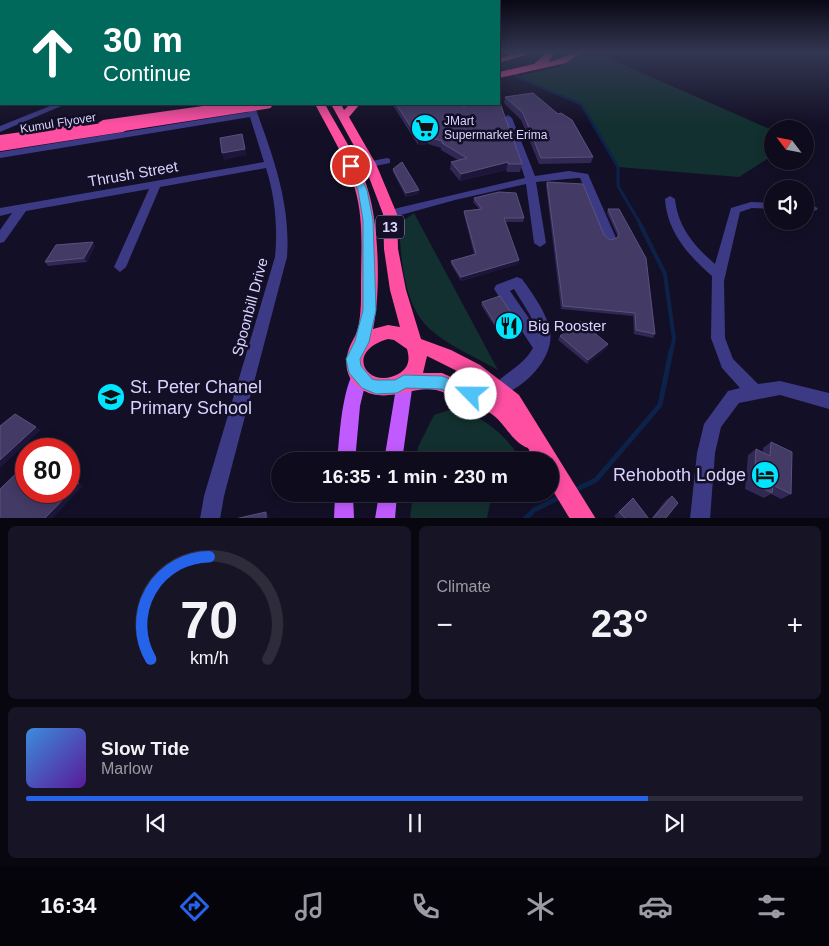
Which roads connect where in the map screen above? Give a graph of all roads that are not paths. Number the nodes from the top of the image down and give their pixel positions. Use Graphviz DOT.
graph roads {
  1 [pos="55,105"];
  2 [pos="229,105"];
  3 [pos="261,105"];
  4 [pos="321,105"];
  5 [pos="337,105"];
  6 [pos="354,105"];
  7 [pos="41,107"];
  8 [pos="251,109"];
  9 [pos="343,117"];
  10 [pos="508,118"];
  11 [pos="0,129"];
  12 [pos="0,138"];
  13 [pos="0,145"];
  14 [pos="0,155"];
  15 [pos="387,160"];
  16 [pos="272,164"];
  17 [pos="370,164"];
  18 [pos="531,180"];
  19 [pos="156,185"];
  20 [pos="670,199"];
  21 [pos="764,206"];
  22 [pos="22,208"];
  23 [pos="0,212"];
  24 [pos="390,214"];
  25 [pos="610,238"];
  26 [pos="0,239"];
  27 [pos="540,243"];
  28 [pos="120,267"];
  29 [pos="718,274"];
  30 [pos="362,342"];
  31 [pos="414,344"];
  32 [pos="542,349"];
  33 [pos="359,377"];
  34 [pos="404,382"];
  35 [pos="500,389"];
  36 [pos="754,392"];
  37 [pos="829,401"];
  38 [pos="347,452"];
  39 [pos="394,452"];
  40 [pos="539,452"];
  41 [pos="541,452"];
  42 [pos="559,480"];
  43 [pos="344,502"];
  44 [pos="387,502"];
  45 [pos="210,518"];
  46 [pos="344,518"];
  47 [pos="385,518"];
  48 [pos="584,518"];
  49 [pos="700,518"];
  1 -- 7 [label="street"];
  2 -- 12 [label="highway, Kumul Flyover"];
  3 -- 13 [label="highway, Kumul Flyover, bridge"];
  4 -- 30 [label="highway, 13"];
  5 -- 9 [label="highway, 13"];
  6 -- 9 [label="highway"];
  7 -- 11 [label="street"];
  8 -- 14 [label="street"];
  8 -- 16 [label="street, Spoonbill Drive"];
  9 -- 17 [label="highway, 13"];
  10 -- 18 [label="street"];
  15 -- 17 [label="street"];
  16 -- 19 [label="street, Thrush Street"];
  16 -- 45 [label="street, Spoonbill Drive"];
  17 -- 24 [label="highway, 13"];
  18 -- 24 [label="street"];
  18 -- 25 [label="street"];
  18 -- 27 [label="street"];
  19 -- 22 [label="street, Thrush Street"];
  19 -- 28 [label="street"];
  20 -- 29 [label="street"];
  21 -- 29 [label="street"];
  22 -- 23 [label="street, Thrush Street"];
  22 -- 26 [label="street"];
  24 -- 31 [label="highway, 13"];
  29 -- 36 [label="street"];
  30 -- 31 [label="highway"];
  30 -- 33 [label="highway"];
  31 -- 34 [label="highway"];
  31 -- 35 [label="highway"];
  32 -- 35 [label="street"];
  33 -- 34 [label="highway"];
  33 -- 38 [label="main road"];
  34 -- 39 [label="main road"];
  34 -- 40 [label="highway"];
  35 -- 41 [label="highway"];
  36 -- 37 [label="street"];
  36 -- 49 [label="street"];
  42 -- 48 [label="highway"];
  43 -- 46 [label="main road"];
  44 -- 47 [label="main road"];
}
